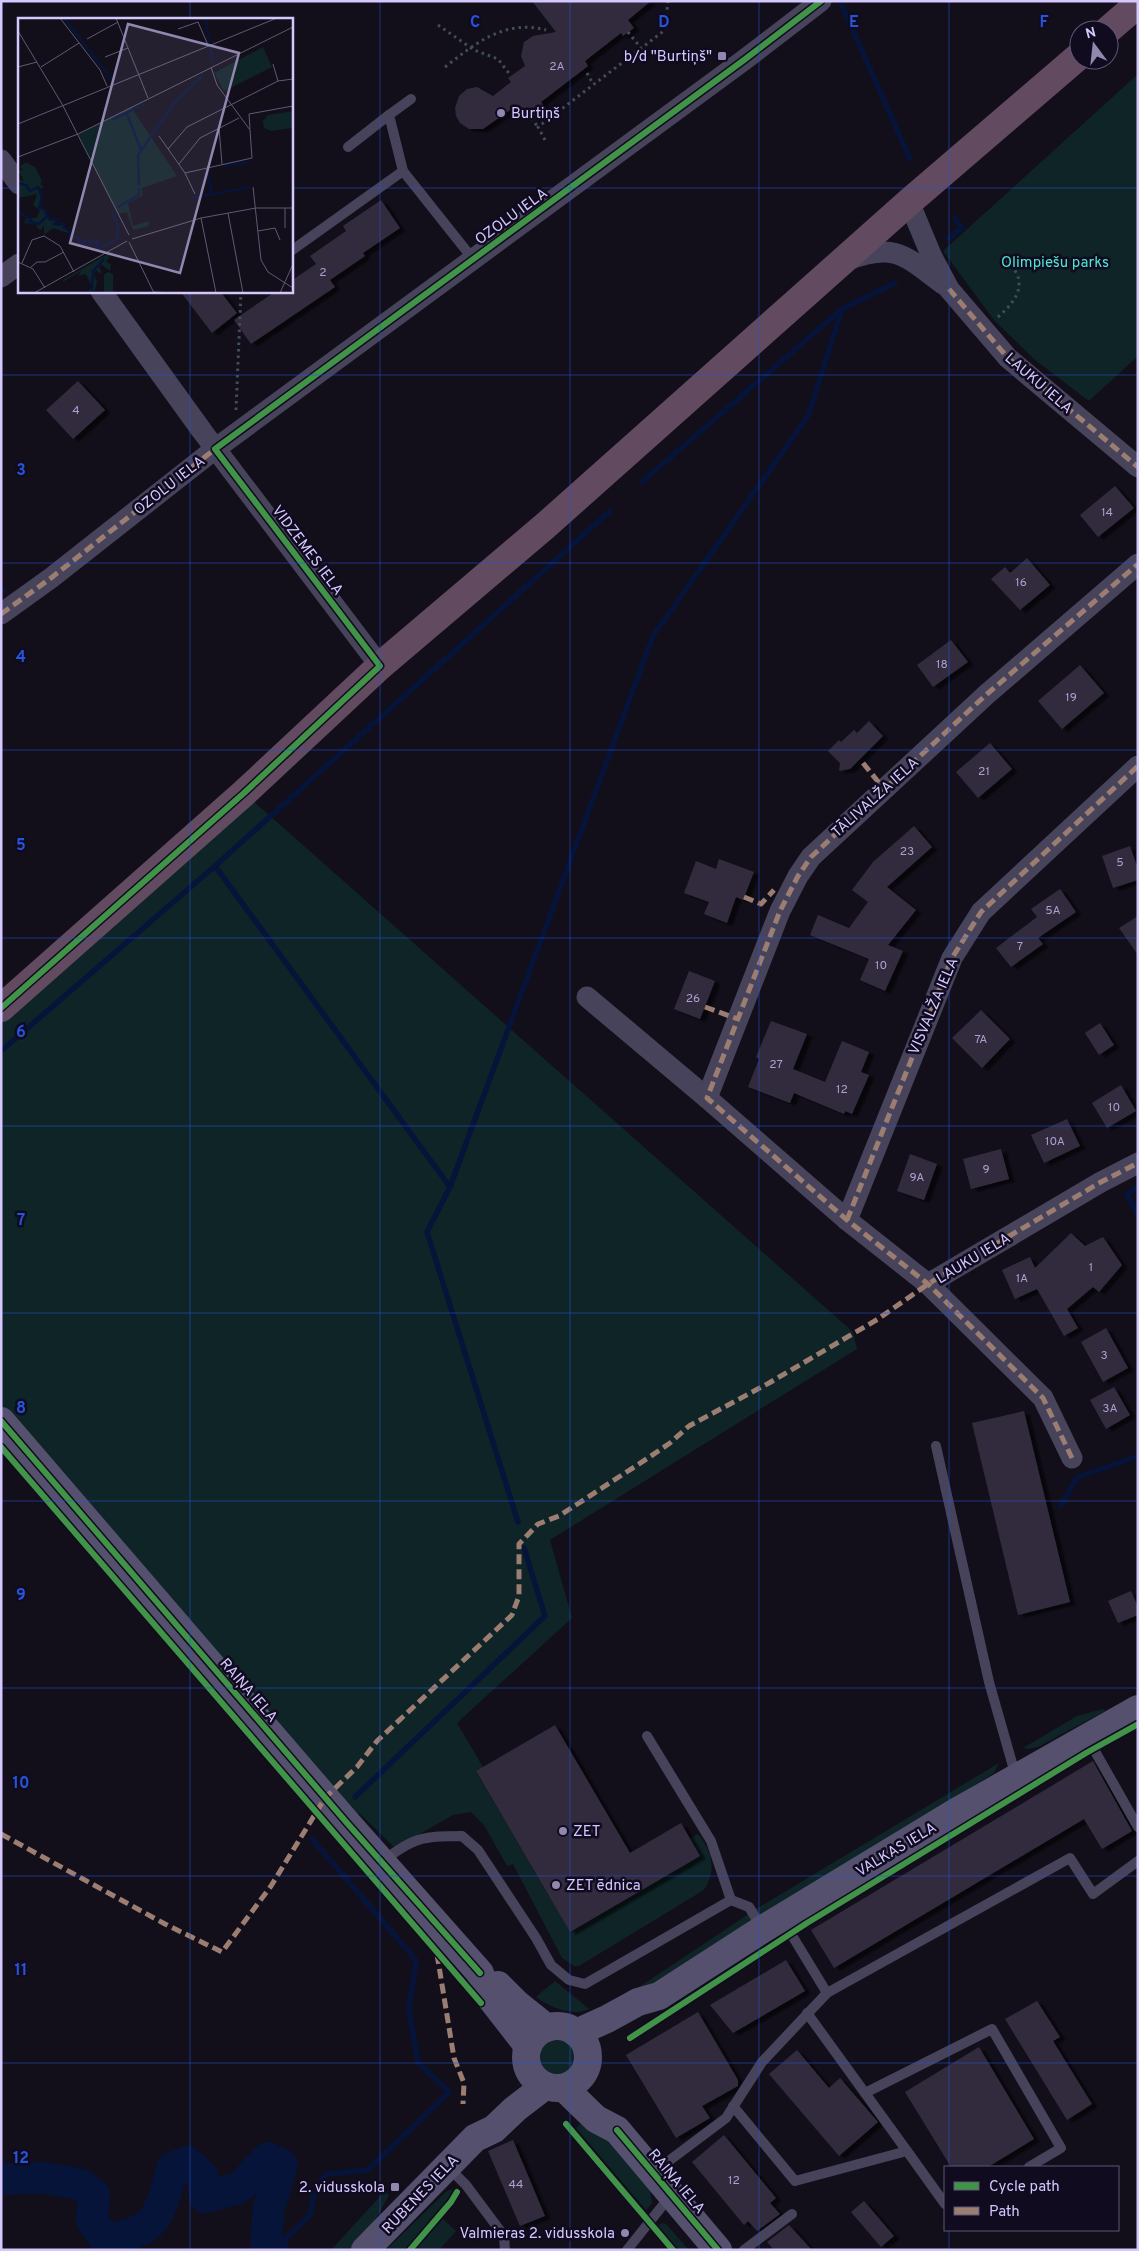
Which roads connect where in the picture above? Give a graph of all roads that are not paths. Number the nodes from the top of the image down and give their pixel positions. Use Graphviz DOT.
graph roads {
  1 [pos="819,2"];
  2 [pos="1138,4"];
  3 [pos="1119,20"];
  4 [pos="1069,65"];
  5 [pos="410,99"];
  6 [pos="389,115"];
  7 [pos="348,147"];
  8 [pos="1,160"];
  9 [pos="403,171"];
  10 [pos="18,183"];
  11 [pos="909,202"];
  12 [pos="292,251"];
  13 [pos="473,260"];
  14 [pos="844,262"];
  15 [pos="18,265"];
  16 [pos="1,277"];
  17 [pos="949,289"];
  18 [pos="102,292"];
  19 [pos="215,449"];
  20 [pos="1138,467"];
  21 [pos="1138,564"];
  22 [pos="1,614"];
  23 [pos="380,666"];
  24 [pos="1138,766"];
  25 [pos="587,997"];
  26 [pos="1,1008"];
  27 [pos="707,1098"];
  28 [pos="1138,1163"];
  29 [pos="847,1220"];
  30 [pos="928,1284"];
  31 [pos="1,1420"];
  32 [pos="936,1446"];
  33 [pos="1072,1458"];
  34 [pos="1138,1709"];
  35 [pos="647,1736"];
  36 [pos="1087,1737"];
  37 [pos="1016,1778"];
  38 [pos="1138,1827"];
  39 [pos="1138,1861"];
  40 [pos="382,1862"];
  41 [pos="731,1900"];
  42 [pos="772,1924"];
  43 [pos="827,1992"];
  44 [pos="659,1996"];
  45 [pos="807,2014"];
  46 [pos="557,2059"];
  47 [pos="865,2093"];
  48 [pos="734,2106"];
  49 [pos="907,2151"];
  50 [pos="446,2165"];
  51 [pos="1031,2166"];
  52 [pos="653,2173"];
  53 [pos="672,2194"];
  54 [pos="944,2203"];
  55 [pos="792,2214"];
  56 [pos="365,2250"];
  57 [pos="505,2250"];
  58 [pos="627,2250"];
  59 [pos="718,2250"];
  60 [pos="744,2250"];
  1 -- 13 [label="street, OZOLU IELA"];
  2 -- 3 [label="highway"];
  4 -- 11 [label="highway"];
  5 -- 6 [label="lane"];
  6 -- 7 [label="lane"];
  6 -- 9 [label="lane"];
  8 -- 10 [label="street"];
  9 -- 12 [label="lane"];
  9 -- 13 [label="lane"];
  11 -- 14 [label="highway"];
  11 -- 17 [label="street"];
  13 -- 19 [label="street, OZOLU IELA"];
  14 -- 17 [label="street"];
  14 -- 23 [label="highway"];
  15 -- 16 [label="street"];
  17 -- 20 [label="street, LAUKU IELA"];
  18 -- 19 [label="street, VIDZEMES IELA"];
  19 -- 22 [label="street, OZOLU IELA"];
  19 -- 23 [label="street, VIDZEMES IELA"];
  21 -- 27 [label="street, TĀLIVALŽA IELA"];
  23 -- 26 [label="highway"];
  24 -- 29 [label="street, VISVALŽA IELA"];
  25 -- 27 [label="street"];
  27 -- 29 [label="street"];
  28 -- 30 [label="street, LAUKU IELA"];
  29 -- 30 [label="street"];
  30 -- 33 [label="street, LAUKU IELA"];
  31 -- 40 [label="street, RAIŅA IELA"];
  32 -- 37 [label="lane"];
  34 -- 36 [label="street, VALKAS IELA"];
  35 -- 41 [label="lane"];
  36 -- 37 [label="street, VALKAS IELA"];
  36 -- 38 [label="lane"];
  37 -- 42 [label="street, VALKAS IELA"];
  39 -- 43 [label="lane"];
  40 -- 41 [label="lane"];
  40 -- 46 [label="street, RAIŅA IELA"];
  41 -- 42 [label="lane"];
  42 -- 43 [label="lane"];
  42 -- 44 [label="street, VALKAS IELA"];
  43 -- 45 [label="lane"];
  44 -- 46 [label="street, RUBENES IELA"];
  45 -- 47 [label="lane"];
  45 -- 48 [label="lane"];
  46 -- 50 [label="street, RUBENES IELA"];
  46 -- 52 [label="street, RAIŅA IELA"];
  47 -- 49 [label="lane"];
  47 -- 51 [label="lane"];
  48 -- 49 [label="lane"];
  48 -- 52 [label="lane"];
  49 -- 54 [label="lane"];
  50 -- 56 [label="street, RUBENES IELA"];
  50 -- 57 [label="lane"];
  52 -- 53 [label="street, RAIŅA IELA"];
  53 -- 58 [label="lane"];
  53 -- 59 [label="street, RAIŅA IELA"];
  55 -- 60 [label="lane"];
}
